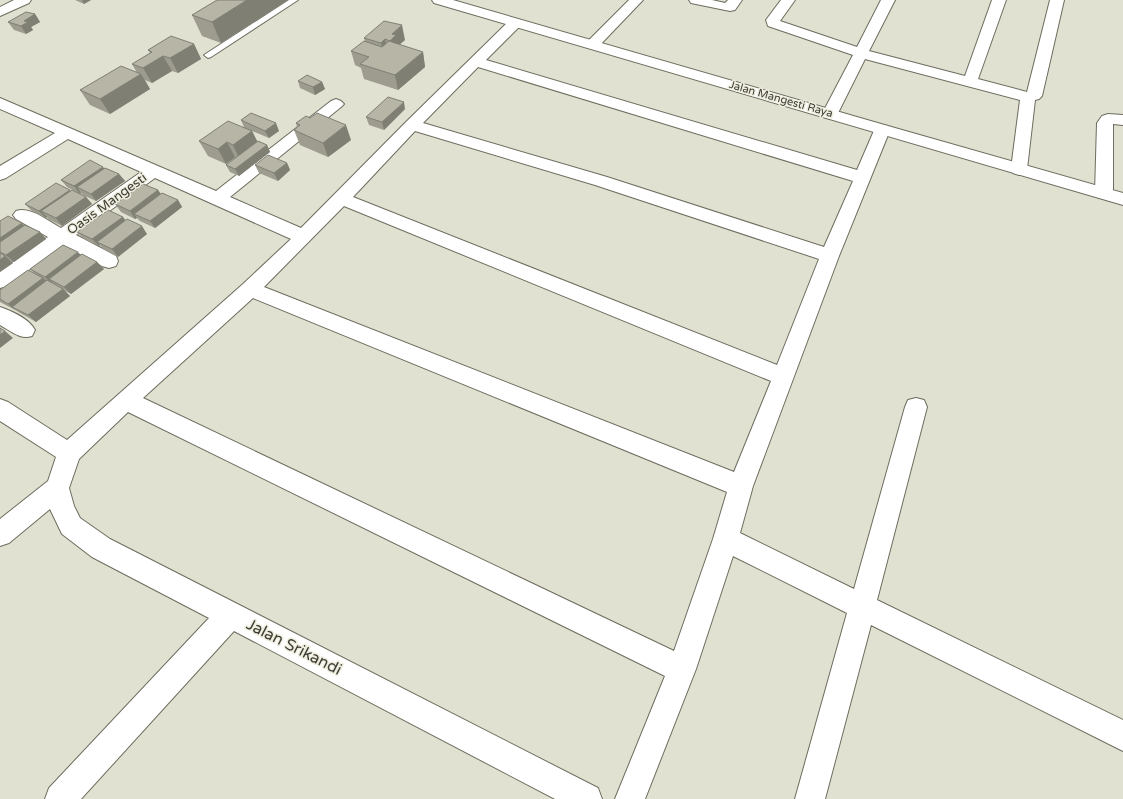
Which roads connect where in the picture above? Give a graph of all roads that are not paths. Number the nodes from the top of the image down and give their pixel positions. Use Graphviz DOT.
graph roads {
  1 [pos="24,0"];
  2 [pos="294,0"];
  3 [pos="439,0"];
  4 [pos="636,0"];
  5 [pos="696,0"];
  6 [pos="735,0"];
  7 [pos="788,0"];
  8 [pos="888,0"];
  9 [pos="999,0"];
  10 [pos="1057,0"];
  11 [pos="0,12"];
  12 [pos="515,23"];
  13 [pos="593,44"];
  14 [pos="861,53"];
  15 [pos="208,54"];
  16 [pos="476,62"];
  17 [pos="970,82"];
  18 [pos="1028,97"];
  19 [pos="0,103"];
  20 [pos="336,104"];
  21 [pos="830,114"];
  22 [pos="1123,120"];
  23 [pos="412,126"];
  24 [pos="882,130"];
  25 [pos="67,132"];
  26 [pos="1019,169"];
  27 [pos="153,171"];
  28 [pos="0,174"];
  29 [pos="863,178"];
  30 [pos="1104,193"];
  31 [pos="217,199"];
  32 [pos="342,199"];
  33 [pos="1123,199"];
  34 [pos="22,215"];
  35 [pos="62,236"];
  36 [pos="304,238"];
  37 [pos="830,256"];
  38 [pos="109,261"];
  39 [pos="0,281"];
  40 [pos="250,289"];
  41 [pos="0,315"];
  42 [pos="25,330"];
  43 [pos="783,377"];
  44 [pos="126,400"];
  45 [pos="916,407"];
  46 [pos="0,409"];
  47 [pos="69,454"];
  48 [pos="741,486"];
  49 [pos="57,488"];
  50 [pos="0,534"];
  51 [pos="726,539"];
  52 [pos="862,606"];
  53 [pos="231,614"];
  54 [pos="682,669"];
  55 [pos="1123,736"];
  56 [pos="60,799"];
  57 [pos="587,799"];
  58 [pos="630,799"];
  59 [pos="810,799"];
  1 -- 11 [label="street"];
  2 -- 15 [label="lane"];
  3 -- 12 [label="street, Jalan Mangesti Raya"];
  4 -- 13 [label="street"];
  5 -- 6 [label="street"];
  7 -- 14 [label="street"];
  8 -- 14 [label="street"];
  9 -- 17 [label="street"];
  10 -- 18 [label="street"];
  12 -- 13 [label="street, Jalan Mangesti Raya"];
  12 -- 16 [label="street"];
  13 -- 21 [label="street, Jalan Mangesti Raya"];
  14 -- 17 [label="street"];
  14 -- 21 [label="street"];
  16 -- 23 [label="street"];
  16 -- 29 [label="street"];
  17 -- 18 [label="street"];
  18 -- 26 [label="street"];
  19 -- 25 [label="street"];
  20 -- 31 [label="street"];
  21 -- 24 [label="street, Jalan Mangesti Raya"];
  22 -- 30 [label="street"];
  23 -- 32 [label="street"];
  23 -- 37 [label="street"];
  24 -- 26 [label="street, Jalan Mangesti Raya"];
  24 -- 29 [label="street"];
  25 -- 27 [label="street"];
  25 -- 28 [label="street"];
  26 -- 30 [label="street, Jalan Mangesti Raya"];
  27 -- 31 [label="street"];
  27 -- 35 [label="street, Oasis Mangesti"];
  29 -- 37 [label="street"];
  30 -- 33 [label="street, Jalan Mangesti Raya"];
  31 -- 36 [label="street"];
  32 -- 36 [label="street"];
  32 -- 43 [label="street"];
  34 -- 35 [label="street, Oasis Mangesti"];
  35 -- 38 [label="street, Oasis Mangesti"];
  35 -- 39 [label="street, Oasis Mangesti"];
  36 -- 40 [label="street"];
  37 -- 43 [label="street"];
  40 -- 44 [label="street"];
  40 -- 48 [label="street"];
  41 -- 42 [label="street"];
  43 -- 48 [label="street"];
  44 -- 47 [label="street"];
  44 -- 54 [label="street"];
  45 -- 52 [label="street"];
  46 -- 47 [label="street"];
  47 -- 49 [label="street"];
  48 -- 51 [label="street"];
  49 -- 50 [label="street"];
  49 -- 53 [label="street, Jalan Srikandi"];
  51 -- 52 [label="street"];
  51 -- 54 [label="street"];
  52 -- 55 [label="street"];
  52 -- 59 [label="street"];
  53 -- 56 [label="street"];
  53 -- 57 [label="street, Jalan Srikandi"];
  54 -- 58 [label="street"];
}
